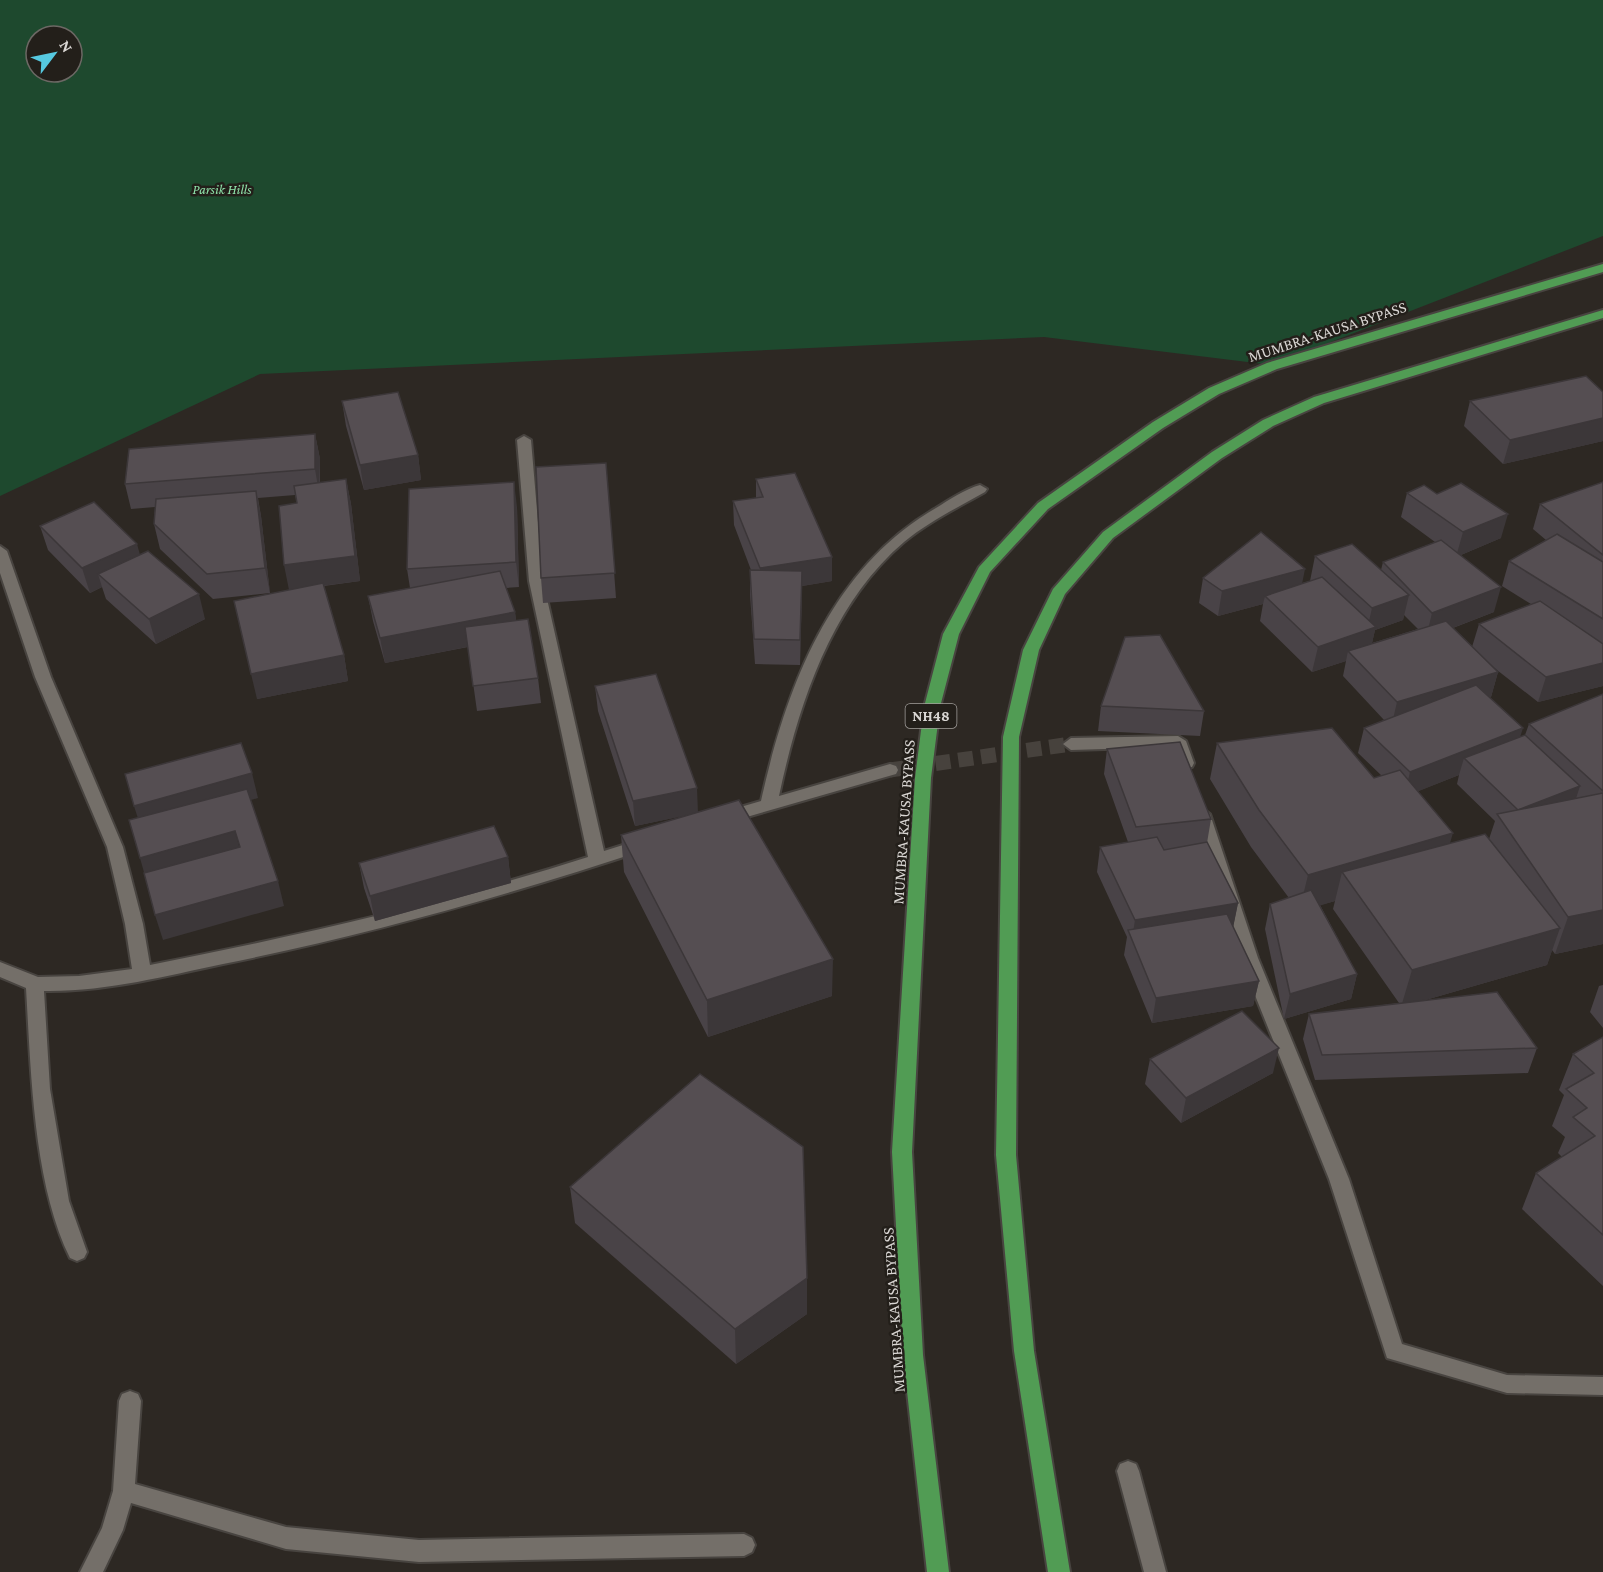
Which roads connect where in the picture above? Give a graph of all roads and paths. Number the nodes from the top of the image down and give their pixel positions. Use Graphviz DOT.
graph roads {
  1 [pos="1603,268"];
  2 [pos="1603,314"];
  3 [pos="524,440"];
  4 [pos="980,489"];
  5 [pos="0,551"];
  6 [pos="1071,744"];
  7 [pos="890,770"];
  8 [pos="768,804"];
  9 [pos="713,822"];
  10 [pos="659,840"];
  11 [pos="597,860"];
  12 [pos="0,969"];
  13 [pos="142,973"];
  14 [pos="35,984"];
  15 [pos="77,1252"];
  16 [pos="1603,1386"];
  17 [pos="130,1401"];
  18 [pos="1128,1471"];
  19 [pos="124,1491"];
  20 [pos="744,1545"];
  21 [pos="91,1572"];
  22 [pos="938,1572"];
  23 [pos="1059,1572"];
  24 [pos="1155,1572"];
  1 -- 22 [label="highway, MUMBRA-KAUSA BYPASS / NH48"];
  2 -- 23 [label="highway"];
  3 -- 11 [label="street"];
  4 -- 8 [label="street"];
  5 -- 13 [label="street"];
  6 -- 16 [label="street"];
  7 -- 8 [label="street"];
  8 -- 9 [label="street"];
  10 -- 11 [label="street"];
  11 -- 13 [label="street"];
  12 -- 14 [label="street"];
  13 -- 14 [label="street"];
  14 -- 15 [label="street"];
  17 -- 19 [label="street"];
  18 -- 24 [label="street"];
  19 -- 20 [label="street"];
  19 -- 21 [label="street"];
}
